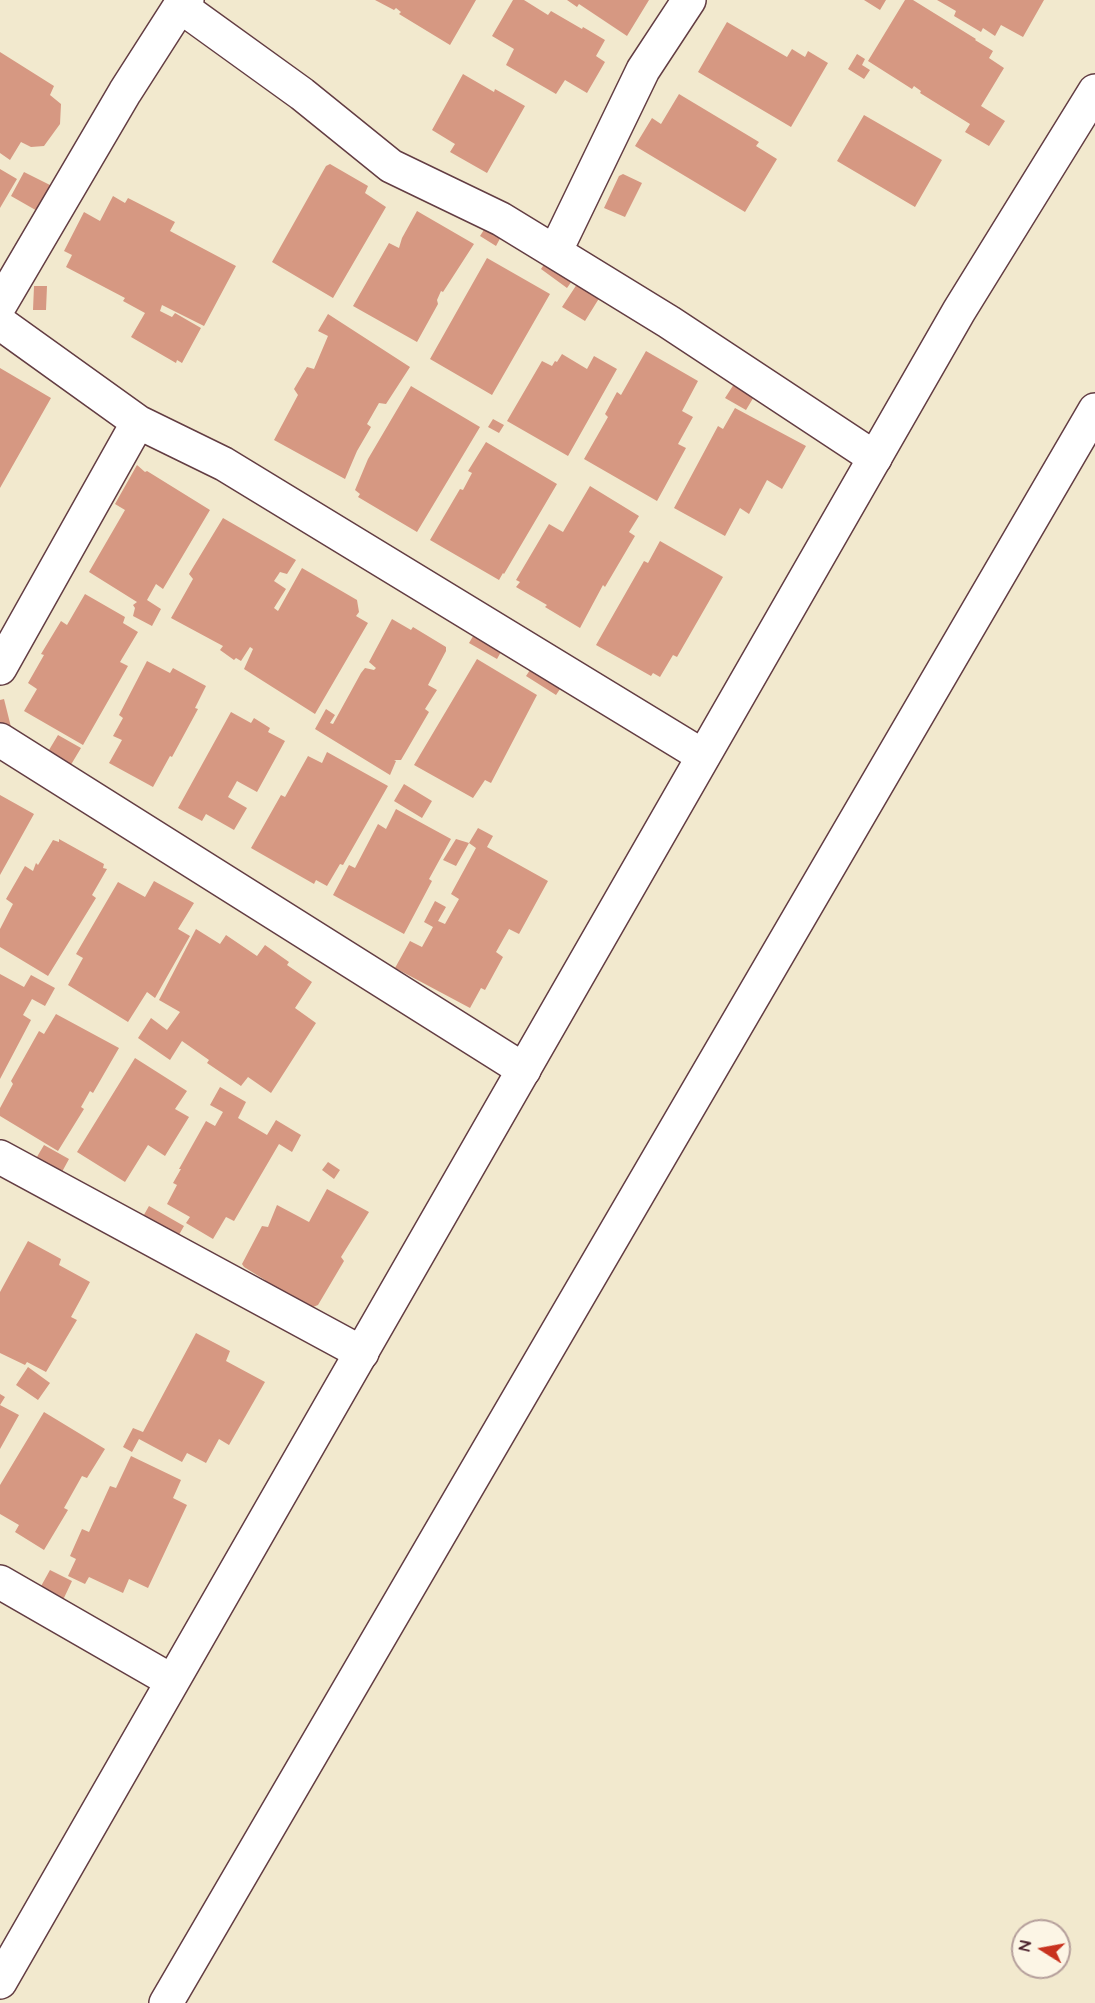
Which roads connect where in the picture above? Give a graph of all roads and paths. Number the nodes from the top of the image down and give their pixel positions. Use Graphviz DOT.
graph roads {
  1 [pos="689,0"];
  2 [pos="183,3"];
  3 [pos="1095,91"];
  4 [pos="555,252"];
  5 [pos="0,304"];
  6 [pos="0,323"];
  7 [pos="1095,410"];
  8 [pos="138,422"];
  9 [pos="874,458"];
  10 [pos="0,668"];
  11 [pos="0,740"];
  12 [pos="703,756"];
  13 [pos="524,1070"];
  14 [pos="0,1157"];
  15 [pos="362,1353"];
  16 [pos="0,1582"];
  17 [pos="172,1681"];
  18 [pos="0,1983"];
  19 [pos="166,2003"];
  1 -- 4 [label="street"];
  2 -- 4 [label="street"];
  2 -- 5 [label="street"];
  3 -- 9 [label="street"];
  4 -- 9 [label="street"];
  6 -- 8 [label="street"];
  7 -- 19 [label="street"];
  8 -- 10 [label="street"];
  8 -- 12 [label="street"];
  9 -- 12 [label="street"];
  11 -- 13 [label="street"];
  12 -- 13 [label="street"];
  13 -- 15 [label="street"];
  14 -- 15 [label="street"];
  15 -- 17 [label="street"];
  16 -- 17 [label="street"];
  17 -- 18 [label="street"];
}
